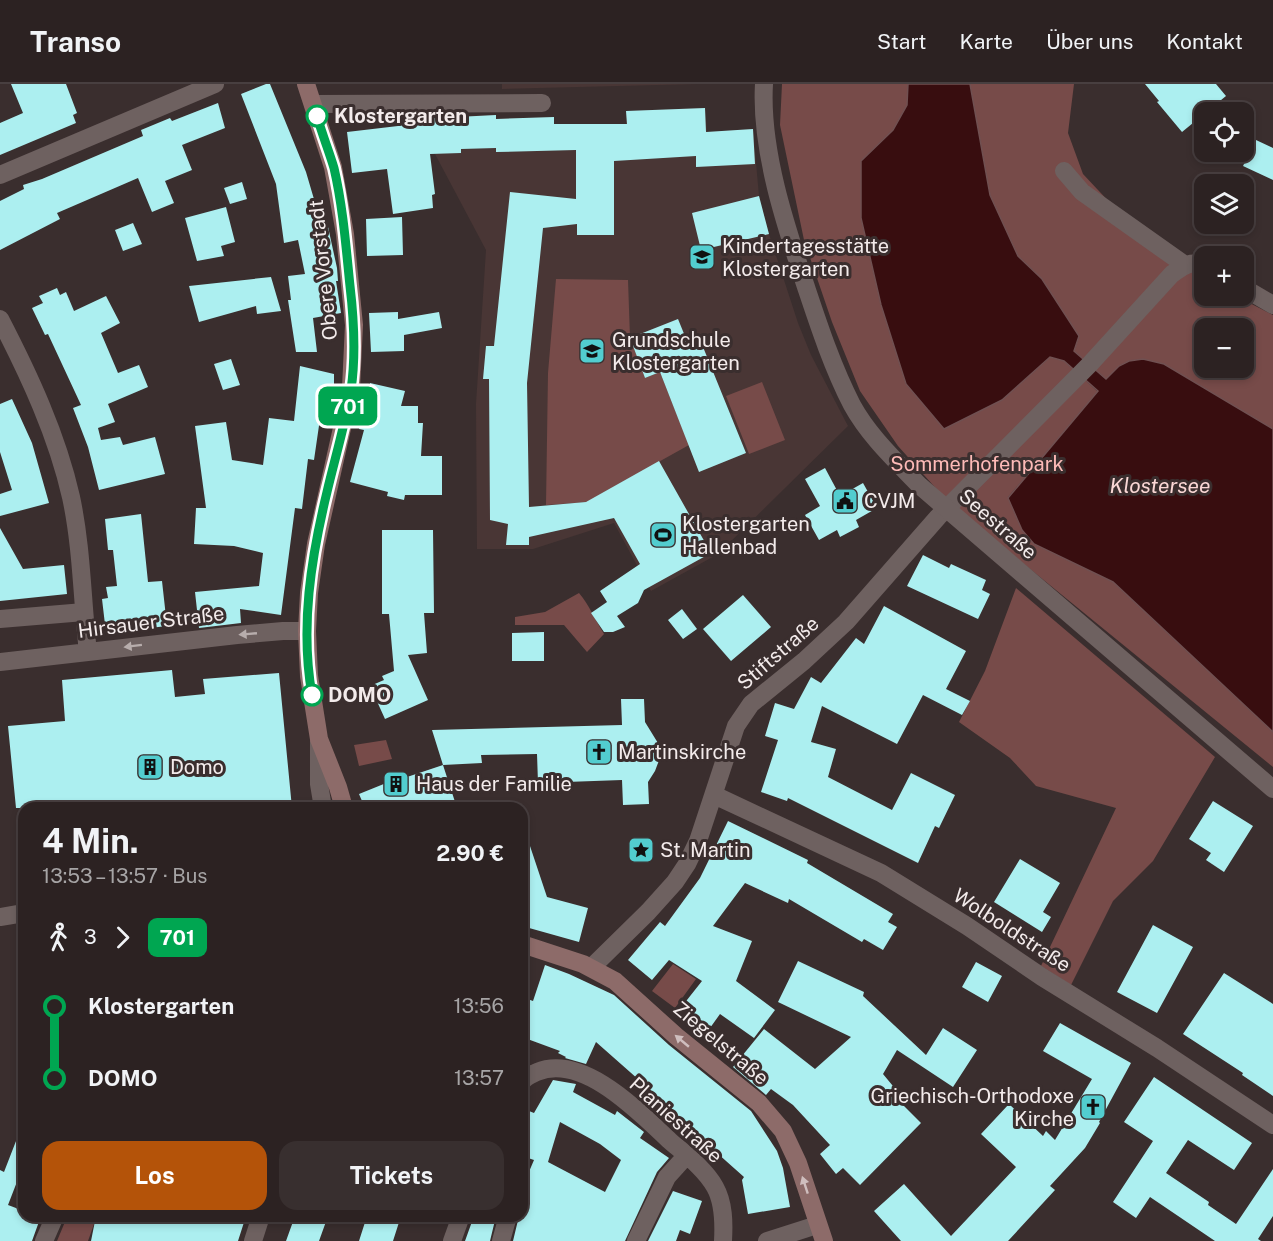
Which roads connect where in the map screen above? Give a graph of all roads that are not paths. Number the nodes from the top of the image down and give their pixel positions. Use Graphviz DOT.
graph roads {
  1 [pos="215,84"];
  2 [pos="306,84"];
  3 [pos="764,84"];
  4 [pos="542,103"];
  5 [pos="313,104"];
  6 [pos="1064,171"];
  7 [pos="0,175"];
  8 [pos="1194,262"];
  9 [pos="1185,265"];
  10 [pos="1254,294"];
  11 [pos="1273,305"];
  12 [pos="0,318"];
  13 [pos="946,508"];
  14 [pos="84,612"];
  15 [pos="0,619"];
  16 [pos="307,631"];
  17 [pos="88,652"];
  18 [pos="0,662"];
  19 [pos="319,739"];
  20 [pos="1273,789"];
  21 [pos="714,795"];
  22 [pos="322,802"];
  23 [pos="342,802"];
  24 [pos="18,914"];
  25 [pos="0,915"];
  26 [pos="528,946"];
  27 [pos="592,968"];
  28 [pos="528,1075"];
  29 [pos="1273,1125"];
  30 [pos="686,1156"];
  31 [pos="52,1222"];
  32 [pos="259,1222"];
  33 [pos="459,1222"];
  34 [pos="506,1222"];
  35 [pos="820,1233"];
  36 [pos="44,1241"];
  37 [pos="253,1241"];
  38 [pos="452,1241"];
  39 [pos="501,1241"];
  40 [pos="636,1241"];
  41 [pos="723,1241"];
  42 [pos="767,1241"];
  1 -- 7 [label="street"];
  2 -- 5 [label="main road, Obere Vorstadt"];
  3 -- 13 [label="street, Seestraße"];
  4 -- 5 [label="street"];
  5 -- 16 [label="main road, Obere Vorstadt"];
  6 -- 9 [label="street"];
  8 -- 9 [label="street"];
  9 -- 13 [label="street, Stiftstraße"];
  10 -- 11 [label="street"];
  12 -- 14 [label="street"];
  13 -- 20 [label="street, Seestraße"];
  13 -- 21 [label="street, Stiftstraße"];
  14 -- 15 [label="street, Hirsauer Straße"];
  14 -- 17 [label="street"];
  16 -- 17 [label="street, Hirsauer Straße, one-way"];
  16 -- 19 [label="main road, Obere Vorstadt"];
  17 -- 18 [label="street, Hirsauer Straße"];
  19 -- 22 [label="street"];
  19 -- 23 [label="main road, Obere Vorstadt"];
  21 -- 27 [label="street, Stiftstraße"];
  21 -- 29 [label="street, Wolboldstraße"];
  24 -- 25 [label="street"];
  26 -- 27 [label="main road, Ziegelstraße"];
  35 -- 27 [label="main road, Ziegelstraße, one-way"];
  28 -- 30 [label="street, Planiestraße"];
  30 -- 40 [label="street"];
  30 -- 41 [label="street, Planiestraße"];
  31 -- 36 [label="street"];
  32 -- 37 [label="street"];
  33 -- 38 [label="street"];
  34 -- 39 [label="street"];
  35 -- 42 [label="street"];
}
